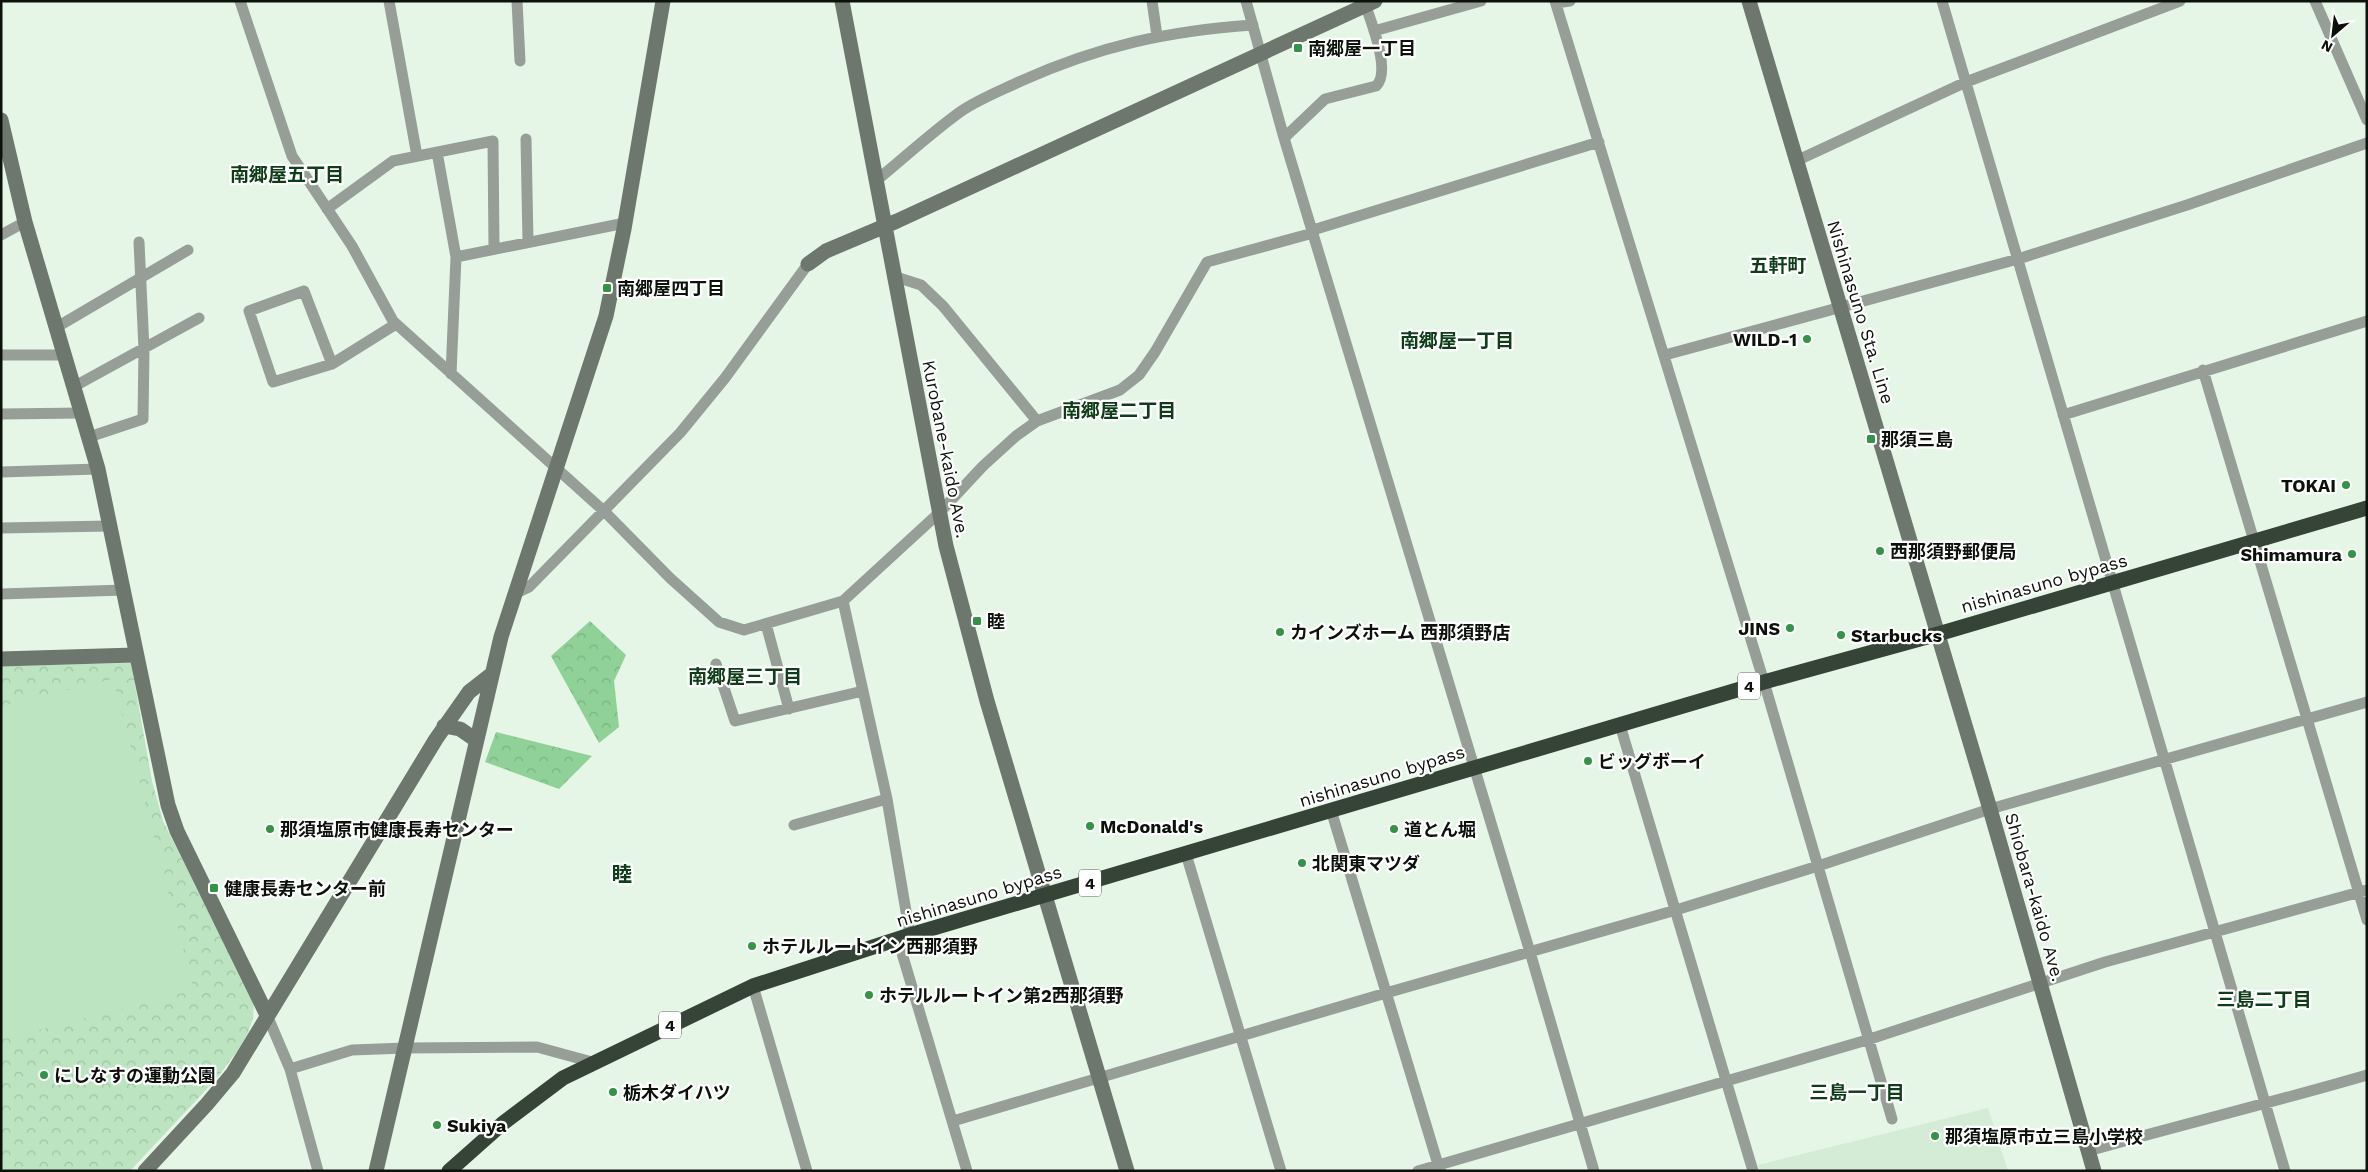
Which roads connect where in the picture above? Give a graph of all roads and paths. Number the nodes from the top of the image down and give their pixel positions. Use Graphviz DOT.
graph roads {
  1 [pos="240,1"];
  2 [pos="389,1"];
  3 [pos="517,1"];
  4 [pos="663,1"];
  5 [pos="842,1"];
  6 [pos="1152,1"];
  7 [pos="1246,1"];
  8 [pos="1481,1"];
  9 [pos="1570,1"];
  10 [pos="1749,1"];
  11 [pos="1942,1"];
  12 [pos="2180,1"];
  13 [pos="2315,1"];
  14 [pos="1556,2"];
  15 [pos="1368,3"];
  16 [pos="1252,25"];
  17 [pos="1374,31"];
  18 [pos="1157,36"];
  19 [pos="1260,54"];
  20 [pos="520,61"];
  21 [pos="1966,82"];
  22 [pos="1,120"];
  23 [pos="2367,120"];
  24 [pos="1284,138"];
  25 [pos="526,139"];
  26 [pos="1599,142"];
  27 [pos="2367,143"];
  28 [pos="437,152"];
  29 [pos="417,156"];
  30 [pos="1796,161"];
  31 [pos="877,180"];
  32 [pos="327,209"];
  33 [pos="25,222"];
  34 [pos="625,223"];
  35 [pos="884,227"];
  36 [pos="1313,232"];
  37 [pos="1,236"];
  38 [pos="139,242"];
  39 [pos="528,242"];
  40 [pos="494,248"];
  41 [pos="188,250"];
  42 [pos="456,257"];
  43 [pos="2018,260"];
  44 [pos="808,264"];
  45 [pos="893,276"];
  46 [pos="140,278"];
  47 [pos="1840,308"];
  48 [pos="199,318"];
  49 [pos="2367,321"];
  50 [pos="396,324"];
  51 [pos="57,326"];
  52 [pos="144,348"];
  53 [pos="2,353"];
  54 [pos="65,355"];
  55 [pos="1665,355"];
  56 [pos="332,364"];
  57 [pos="2204,370"];
  58 [pos="452,374"];
  59 [pos="74,386"];
  60 [pos="82,413"];
  61 [pos="1,414"];
  62 [pos="2063,415"];
  63 [pos="1038,421"];
  64 [pos="89,437"];
  65 [pos="558,468"];
  66 [pos="98,469"];
  67 [pos="1,472"];
  68 [pos="2367,508"];
  69 [pos="605,512"];
  70 [pos="940,512"];
  71 [pos="109,526"];
  72 [pos="1,528"];
  73 [pos="2253,542"];
  74 [pos="2112,583"];
  75 [pos="124,590"];
  76 [pos="1,594"];
  77 [pos="514,594"];
  78 [pos="842,601"];
  79 [pos="766,624"];
  80 [pos="1938,634"];
  81 [pos="136,655"];
  82 [pos="1,659"];
  83 [pos="716,664"];
  84 [pos="492,674"];
  85 [pos="1764,682"];
  86 [pos="863,691"];
  87 [pos="2367,702"];
  88 [pos="789,709"];
  89 [pos="2307,718"];
  90 [pos="1620,725"];
  91 [pos="444,726"];
  92 [pos="476,740"];
  93 [pos="2164,761"];
  94 [pos="1474,768"];
  95 [pos="887,799"];
  96 [pos="1990,809"];
  97 [pos="1331,810"];
  98 [pos="794,825"];
  99 [pos="1186,854"];
  100 [pos="1818,866"];
  101 [pos="2363,891"];
  102 [pos="1046,896"];
  103 [pos="1676,910"];
  104 [pos="2367,920"];
  105 [pos="2216,932"];
  106 [pos="904,937"];
  107 [pos="1530,952"];
  108 [pos="2040,982"];
  109 [pos="753,986"];
  110 [pos="1386,992"];
  111 [pos="267,1014"];
  112 [pos="1241,1035"];
  113 [pos="1867,1040"];
  114 [pos="405,1048"];
  115 [pos="592,1062"];
  116 [pos="290,1069"];
  117 [pos="2367,1075"];
  118 [pos="1099,1078"];
  119 [pos="1726,1081"];
  120 [pos="2266,1105"];
  121 [pos="1892,1118"];
  122 [pos="953,1121"];
  123 [pos="1580,1124"];
  124 [pos="2088,1151"];
  125 [pos="1439,1168"];
  126 [pos="144,1171"];
  127 [pos="318,1171"];
  128 [pos="376,1171"];
  129 [pos="449,1171"];
  130 [pos="807,1171"];
  131 [pos="967,1171"];
  132 [pos="1127,1171"];
  133 [pos="1280,1171"];
  134 [pos="1418,1171"];
  135 [pos="1594,1171"];
  136 [pos="1753,1171"];
  137 [pos="2094,1171"];
  138 [pos="2286,1171"];
  1 -- 32 [label="street"];
  2 -- 29 [label="street"];
  3 -- 20 [label="street"];
  4 -- 34 [label="street"];
  5 -- 31 [label="street, Kurobane-kaido Ave."];
  6 -- 18 [label="street"];
  7 -- 16 [label="street"];
  8 -- 17 [label="street"];
  9 -- 14 [label="street"];
  10 -- 30 [label="street, Nishinasuno Sta. Line"];
  11 -- 21 [label="street"];
  12 -- 21 [label="street"];
  13 -- 23 [label="street"];
  14 -- 26 [label="street"];
  15 -- 17 [label="street"];
  15 -- 19 [label="street"];
  16 -- 18 [label="street"];
  16 -- 19 [label="street"];
  17 -- 24 [label="street"];
  18 -- 31 [label="street"];
  19 -- 24 [label="street"];
  19 -- 35 [label="street"];
  21 -- 30 [label="street"];
  21 -- 43 [label="street"];
  22 -- 33 [label="street"];
  24 -- 36 [label="street"];
  25 -- 39 [label="street"];
  26 -- 36 [label="street"];
  26 -- 55 [label="street"];
  27 -- 43 [label="street"];
  28 -- 29 [label="street"];
  28 -- 40 [label="street"];
  28 -- 42 [label="street"];
  29 -- 32 [label="street"];
  30 -- 47 [label="street, Nishinasuno Sta. Line"];
  31 -- 35 [label="street, Kurobane-kaido Ave."];
  32 -- 50 [label="street"];
  33 -- 37 [label="street"];
  33 -- 51 [label="street"];
  34 -- 39 [label="street"];
  34 -- 65 [label="street"];
  35 -- 44 [label="street"];
  35 -- 45 [label="street, Kurobane-kaido Ave."];
  36 -- 63 [label="street"];
  36 -- 94 [label="street"];
  38 -- 46 [label="street"];
  39 -- 40 [label="street"];
  40 -- 42 [label="street"];
  41 -- 46 [label="street"];
  42 -- 58 [label="street"];
  43 -- 47 [label="street"];
  43 -- 62 [label="street"];
  44 -- 69 [label="street"];
  45 -- 63 [label="street"];
  45 -- 70 [label="street, Kurobane-kaido Ave."];
  46 -- 51 [label="street"];
  46 -- 52 [label="street"];
  47 -- 55 [label="street"];
  47 -- 80 [label="street, Nishinasuno Sta. Line"];
  48 -- 52 [label="street"];
  49 -- 57 [label="street"];
  50 -- 56 [label="street"];
  50 -- 58 [label="street"];
  51 -- 54 [label="street"];
  52 -- 59 [label="street"];
  52 -- 64 [label="street"];
  53 -- 54 [label="street"];
  54 -- 59 [label="street"];
  55 -- 85 [label="street"];
  56 -- 56 [label="street"];
  57 -- 62 [label="street"];
  57 -- 73 [label="street"];
  58 -- 65 [label="street"];
  59 -- 60 [label="street"];
  60 -- 61 [label="street"];
  60 -- 64 [label="street"];
  62 -- 74 [label="street"];
  63 -- 70 [label="street"];
  64 -- 66 [label="street"];
  65 -- 69 [label="street"];
  65 -- 77 [label="street"];
  66 -- 67 [label="street"];
  66 -- 71 [label="street"];
  68 -- 73 [label="highway, nishinasuno bypass / 4"];
  69 -- 77 [label="street"];
  69 -- 79 [label="street"];
  70 -- 78 [label="street"];
  70 -- 102 [label="street, Kurobane-kaido Ave."];
  71 -- 72 [label="street"];
  71 -- 75 [label="street"];
  73 -- 74 [label="highway, nishinasuno bypass / 4"];
  73 -- 89 [label="street"];
  74 -- 80 [label="highway, nishinasuno bypass / 4"];
  74 -- 93 [label="street"];
  75 -- 76 [label="street"];
  75 -- 81 [label="street"];
  77 -- 84 [label="street"];
  78 -- 79 [label="street"];
  78 -- 86 [label="street"];
  79 -- 88 [label="street"];
  80 -- 85 [label="highway, nishinasuno bypass / 4"];
  80 -- 96 [label="street, Shiobara-kaido Ave."];
  81 -- 82 [label="street"];
  81 -- 111 [label="street"];
  83 -- 88 [label="street"];
  84 -- 91 [label="street"];
  84 -- 92 [label="street"];
  85 -- 90 [label="highway, nishinasuno bypass / 4"];
  85 -- 100 [label="street"];
  86 -- 88 [label="street"];
  86 -- 95 [label="street"];
  87 -- 89 [label="street"];
  89 -- 93 [label="street"];
  89 -- 101 [label="street"];
  90 -- 94 [label="highway, nishinasuno bypass / 4"];
  90 -- 103 [label="street"];
  91 -- 92 [label="street"];
  91 -- 111 [label="street"];
  92 -- 114 [label="street"];
  93 -- 96 [label="street"];
  93 -- 105 [label="street"];
  94 -- 97 [label="highway, nishinasuno bypass / 4"];
  94 -- 107 [label="street"];
  95 -- 98 [label="street"];
  95 -- 106 [label="street"];
  96 -- 100 [label="street"];
  96 -- 108 [label="street, Shiobara-kaido Ave."];
  97 -- 99 [label="highway, nishinasuno bypass / 4"];
  97 -- 110 [label="street"];
  99 -- 102 [label="highway, nishinasuno bypass / 4"];
  99 -- 112 [label="street"];
  100 -- 103 [label="street"];
  100 -- 113 [label="street"];
  101 -- 104 [label="street"];
  101 -- 105 [label="street"];
  102 -- 106 [label="highway, nishinasuno bypass / 4"];
  102 -- 118 [label="street, Kurobane-kaido Ave."];
  103 -- 107 [label="street"];
  103 -- 119 [label="street"];
  105 -- 108 [label="street"];
  105 -- 120 [label="street"];
  106 -- 109 [label="highway, nishinasuno bypass / 4"];
  106 -- 122 [label="street"];
  107 -- 110 [label="street"];
  107 -- 123 [label="street"];
  108 -- 113 [label="street"];
  108 -- 124 [label="street, Shiobara-kaido Ave."];
  109 -- 115 [label="highway, nishinasuno bypass / 4"];
  109 -- 130 [label="street"];
  110 -- 112 [label="street"];
  110 -- 125 [label="street"];
  111 -- 116 [label="street"];
  111 -- 126 [label="street"];
  112 -- 118 [label="street"];
  112 -- 133 [label="street"];
  113 -- 119 [label="street"];
  113 -- 121 [label="street"];
  114 -- 115 [label="street"];
  114 -- 116 [label="street"];
  114 -- 128 [label="street"];
  115 -- 129 [label="highway, nishinasuno bypass / 4"];
  116 -- 127 [label="street"];
  117 -- 120 [label="street"];
  118 -- 122 [label="street"];
  118 -- 132 [label="street, Kurobane-kaido Ave."];
  119 -- 123 [label="street"];
  119 -- 136 [label="street"];
  120 -- 124 [label="street"];
  120 -- 138 [label="street"];
  122 -- 131 [label="street"];
  123 -- 125 [label="street"];
  123 -- 135 [label="street"];
  124 -- 137 [label="street, Shiobara-kaido Ave."];
  125 -- 134 [label="street"];
}
